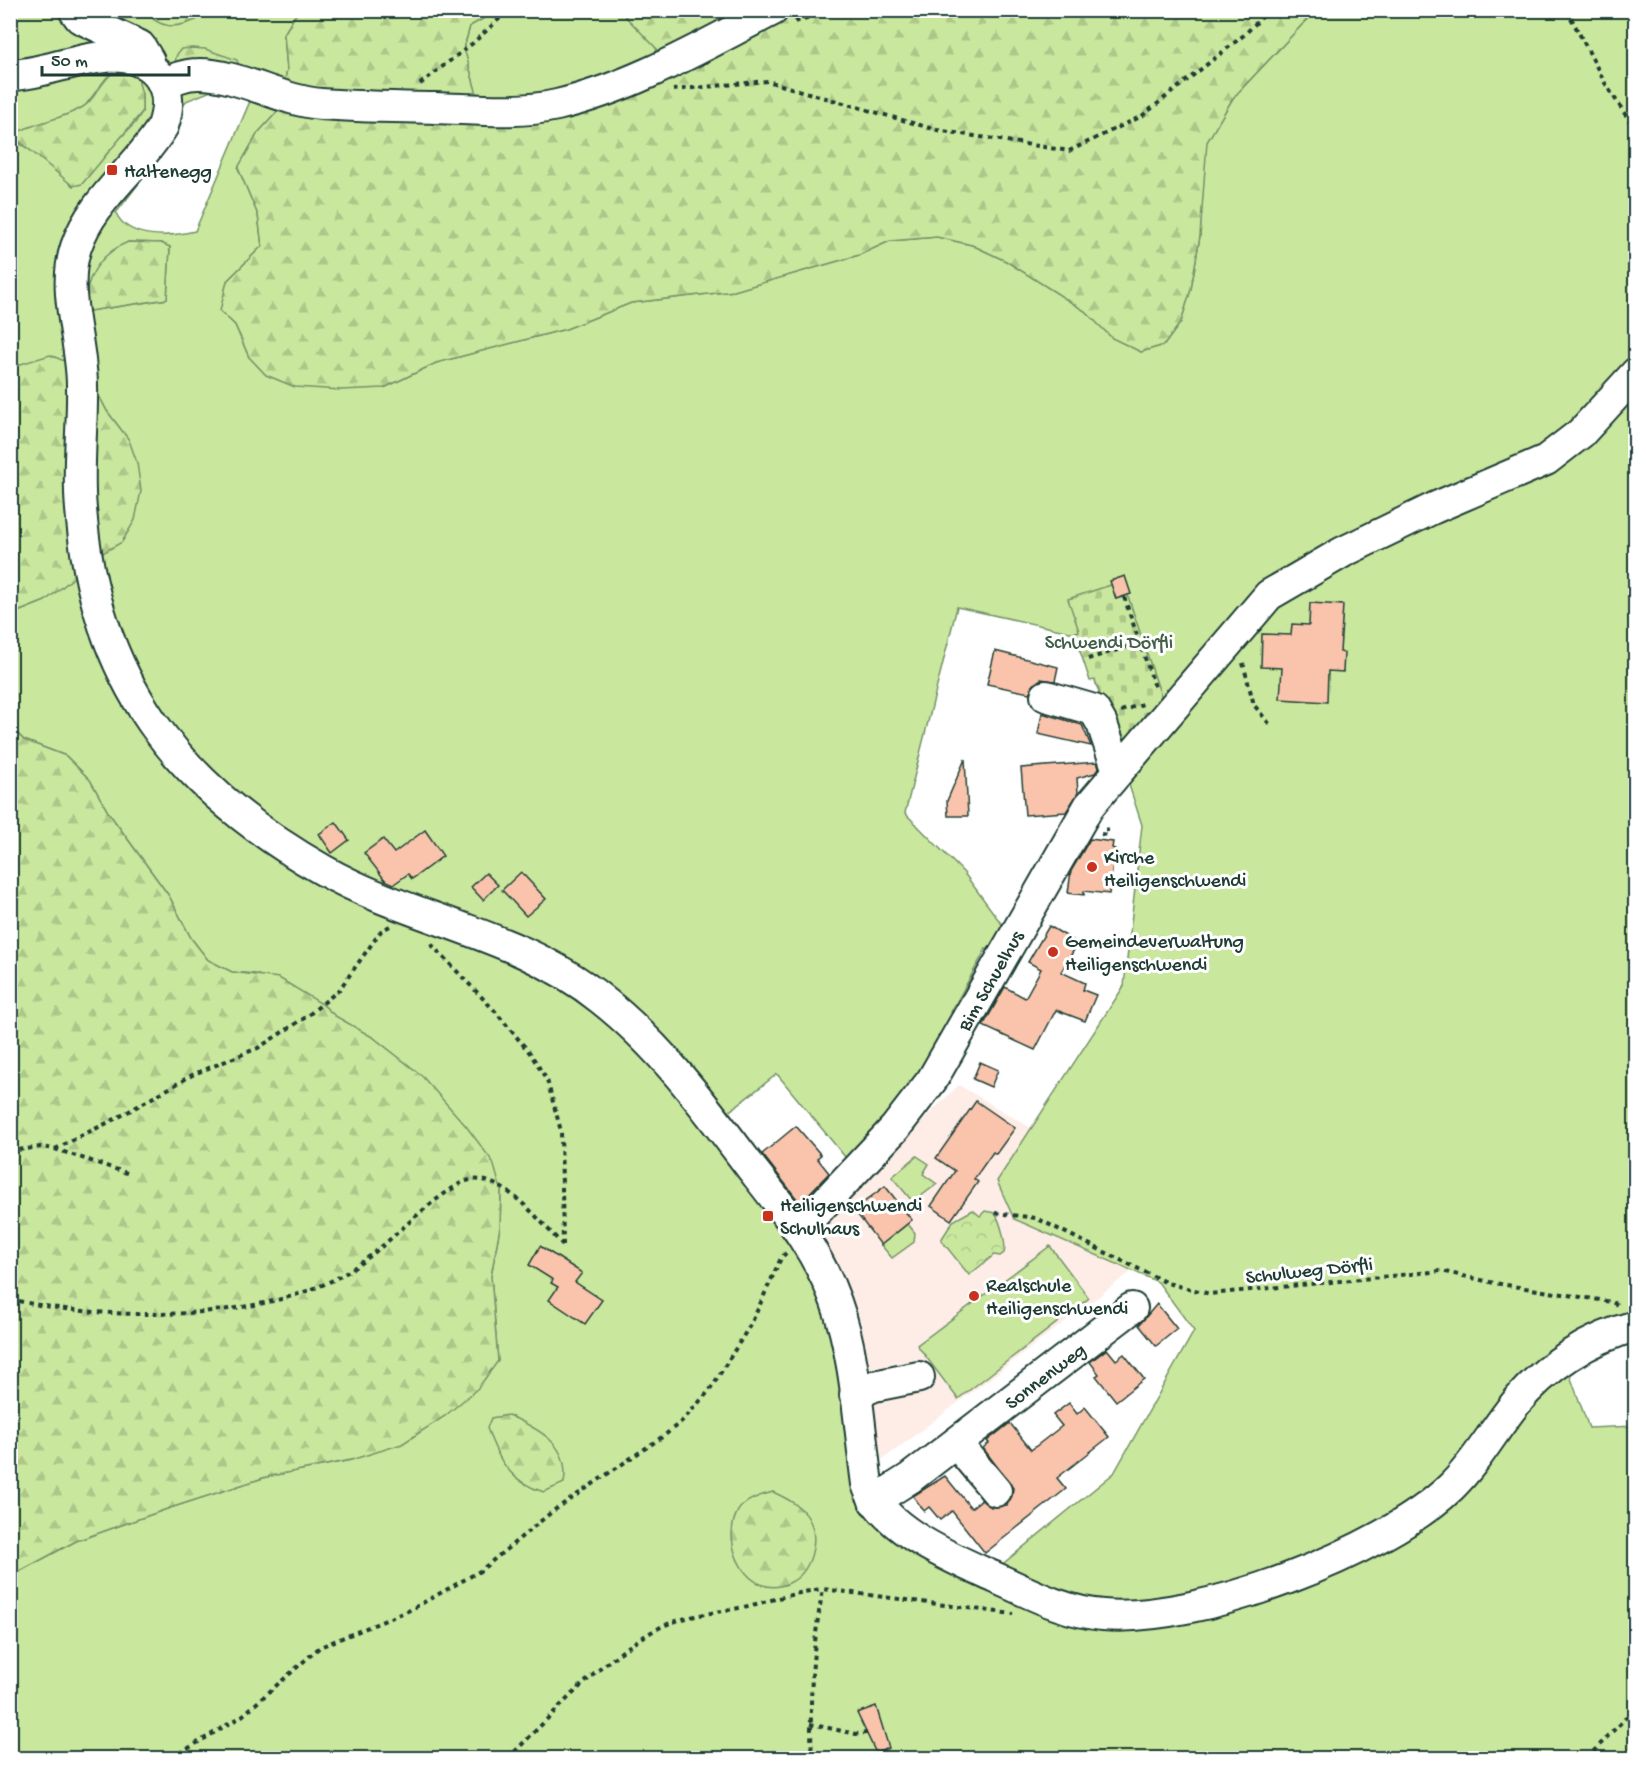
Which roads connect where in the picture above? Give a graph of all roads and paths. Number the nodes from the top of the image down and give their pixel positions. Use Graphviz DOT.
graph roads {
  1 [pos="74,10"];
  2 [pos="509,10"];
  3 [pos="773,10"];
  4 [pos="1269,10"];
  5 [pos="1567,10"];
  6 [pos="10,75"];
  7 [pos="156,75"];
  8 [pos="672,90"];
  9 [pos="390,106"];
  10 [pos="1635,131"];
  11 [pos="1635,373"];
  12 [pos="1125,597"];
  13 [pos="1239,632"];
  14 [pos="1140,643"];
  15 [pos="1088,659"];
  16 [pos="1046,696"];
  17 [pos="1162,707"];
  18 [pos="1112,714"];
  19 [pos="1272,727"];
  20 [pos="1118,771"];
  21 [pos="391,925"];
  22 [pos="424,938"];
  23 [pos="56,1149"];
  24 [pos="10,1151"];
  25 [pos="127,1173"];
  26 [pos="995,1213"];
  27 [pos="802,1234"];
  28 [pos="10,1299"];
  29 [pos="1132,1308"];
  30 [pos="1632,1318"];
  31 [pos="919,1377"];
  32 [pos="855,1395"];
  33 [pos="956,1443"];
  34 [pos="996,1491"];
  35 [pos="874,1501"];
  36 [pos="823,1589"];
  37 [pos="1038,1596"];
  38 [pos="1635,1707"];
  39 [pos="810,1724"];
  40 [pos="867,1733"];
  41 [pos="172,1758"];
  42 [pos="508,1758"];
  43 [pos="812,1758"];
  44 [pos="1587,1758"];
  1 -- 7 [label="street"];
  2 -- 9 [label="path"];
  3 -- 9 [label="street"];
  4 -- 8 [label="path"];
  5 -- 10 [label="path"];
  6 -- 7 [label="street"];
  7 -- 9 [label="street"];
  7 -- 27 [label="street"];
  11 -- 13 [label="street, Bim Schuelhus"];
  12 -- 14 [label="path"];
  13 -- 17 [label="street, Bim Schuelhus"];
  13 -- 19 [label="path"];
  14 -- 15 [label="path"];
  14 -- 17 [label="path"];
  16 -- 20 [label="street"];
  17 -- 18 [label="path"];
  17 -- 20 [label="street, Bim Schuelhus"];
  20 -- 27 [label="street, Bim Schuelhus"];
  21 -- 23 [label="path"];
  22 -- 28 [label="path"];
  23 -- 24 [label="path"];
  23 -- 25 [label="path"];
  26 -- 30 [label="path, Schulweg Dörfli"];
  27 -- 32 [label="street"];
  27 -- 41 [label="path"];
  29 -- 33 [label="street, Sonnenweg"];
  30 -- 37 [label="street"];
  31 -- 32 [label="street"];
  32 -- 35 [label="street"];
  33 -- 34 [label="street"];
  33 -- 35 [label="street, Sonnenweg"];
  35 -- 37 [label="street"];
  36 -- 37 [label="path"];
  36 -- 39 [label="path"];
  36 -- 42 [label="path"];
  38 -- 44 [label="path"];
  39 -- 40 [label="path"];
  39 -- 43 [label="path"];
}
